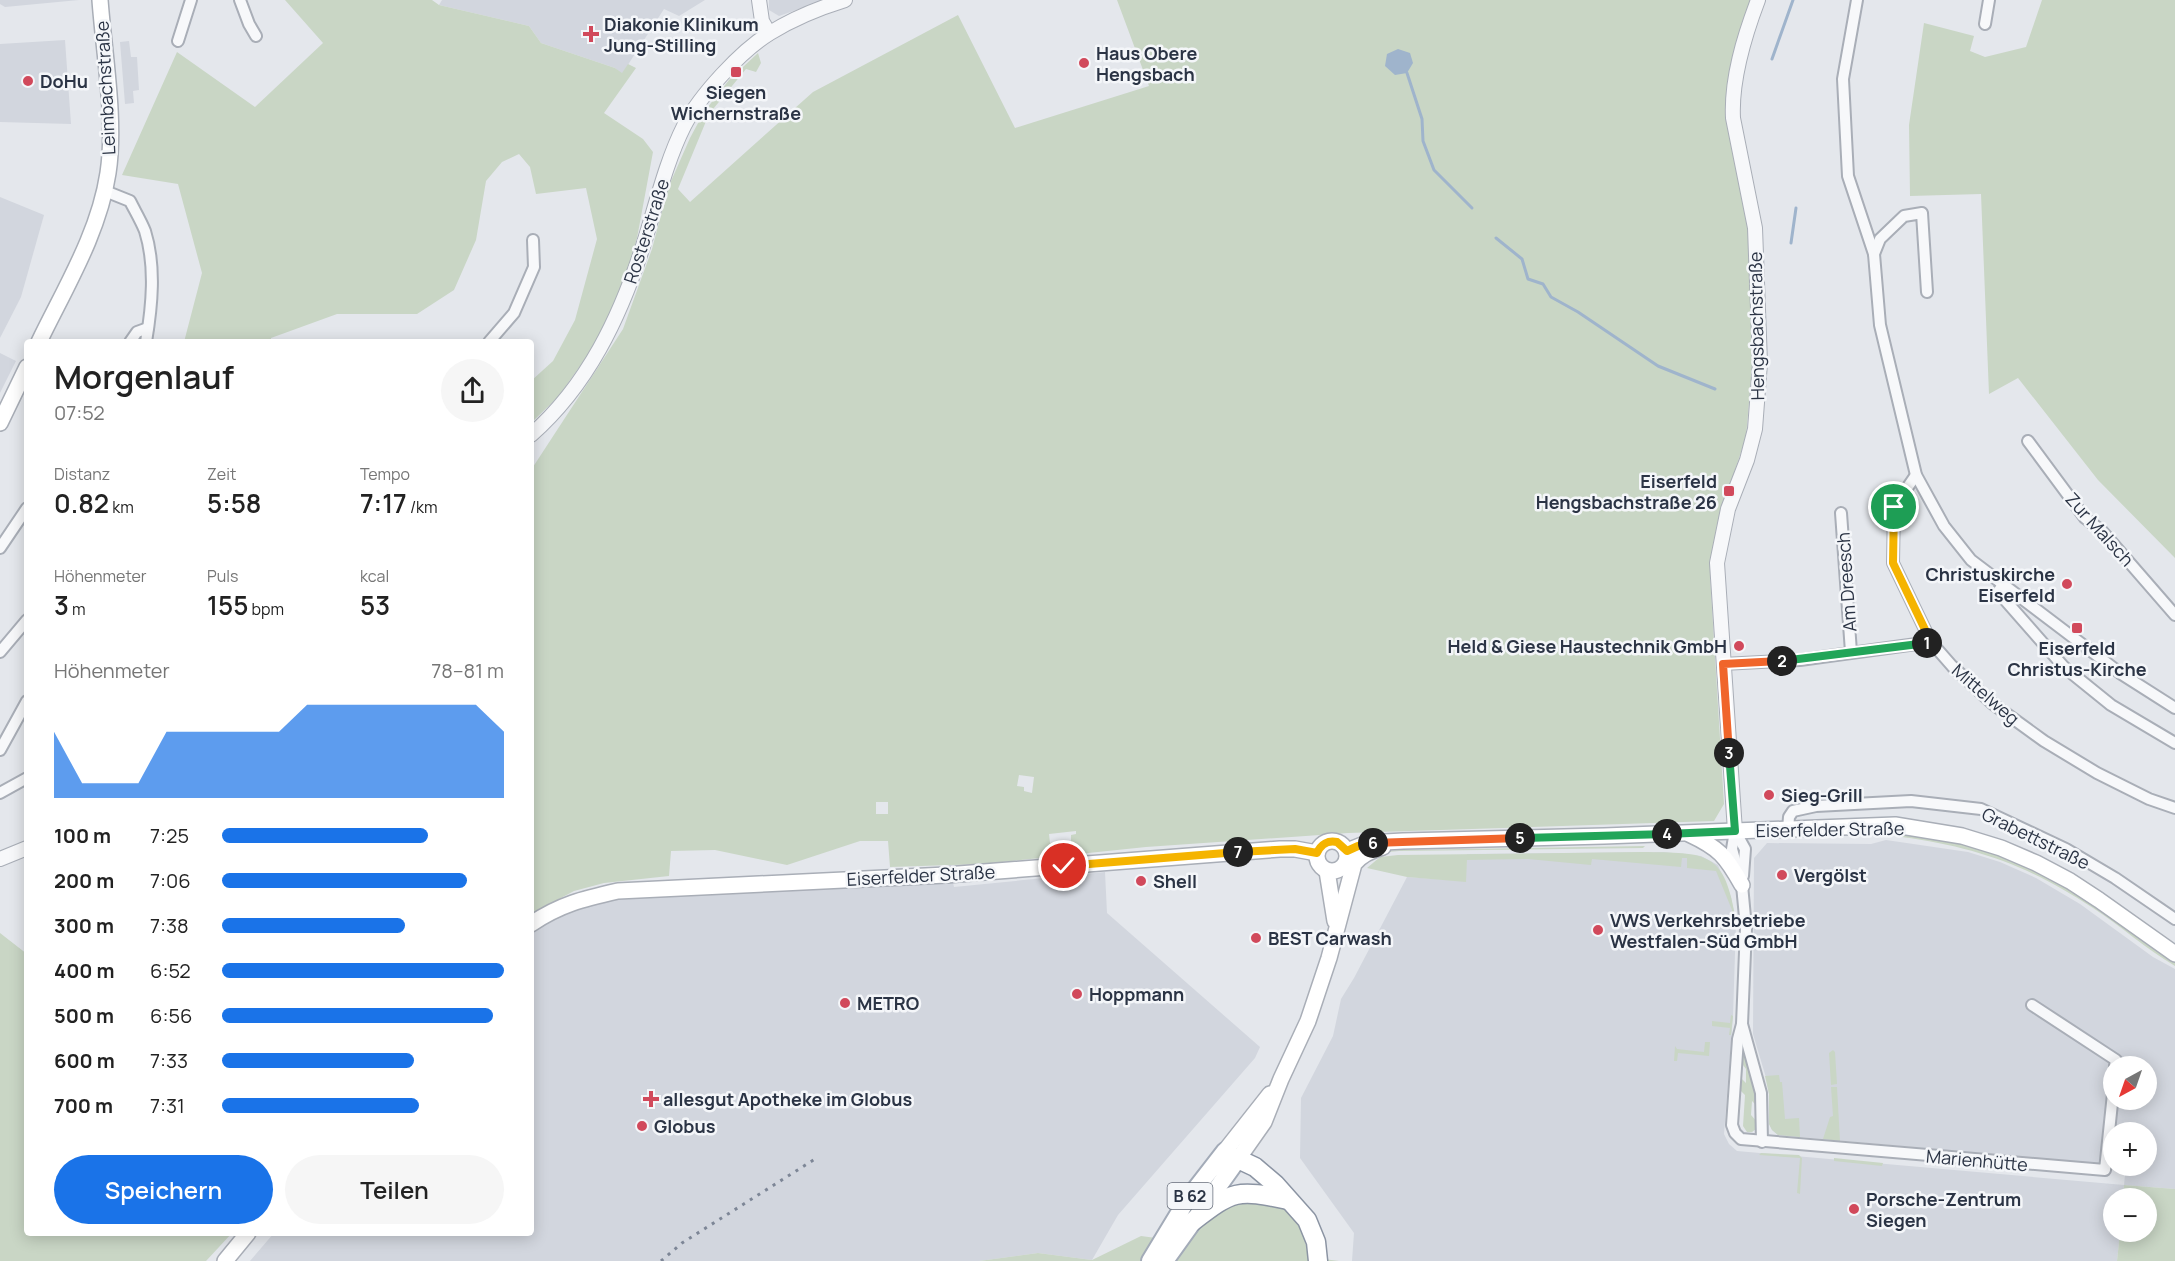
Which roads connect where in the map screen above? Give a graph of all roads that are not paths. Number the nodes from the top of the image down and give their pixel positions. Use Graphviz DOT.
graph roads {
  1 [pos="100,0"];
  2 [pos="191,0"];
  3 [pos="240,0"];
  4 [pos="759,0"];
  5 [pos="845,0"];
  6 [pos="1758,0"];
  7 [pos="1857,0"];
  8 [pos="1989,0"];
  9 [pos="1985,24"];
  10 [pos="769,33"];
  11 [pos="256,36"];
  12 [pos="178,41"];
  13 [pos="105,190"];
  14 [pos="533,240"];
  15 [pos="1874,254"];
  16 [pos="1927,292"];
  17 [pos="148,328"];
  18 [pos="40,339"];
  19 [pos="132,339"];
  20 [pos="146,339"];
  21 [pos="492,339"];
  22 [pos="24,373"];
  23 [pos="0,423"];
  24 [pos="534,432"];
  25 [pos="2028,441"];
  26 [pos="1916,475"];
  27 [pos="24,512"];
  28 [pos="1841,513"];
  29 [pos="0,548"];
  30 [pos="2002,586"];
  31 [pos="2175,615"];
  32 [pos="24,624"];
  33 [pos="1931,642"];
  34 [pos="0,652"];
  35 [pos="1851,652"];
  36 [pos="1723,664"];
  37 [pos="24,706"];
  38 [pos="2175,708"];
  39 [pos="2175,743"];
  40 [pos="0,750"];
  41 [pos="24,780"];
  42 [pos="0,793"];
  43 [pos="2175,808"];
  44 [pos="1788,829"];
  45 [pos="1735,831"];
  46 [pos="1686,833"];
  47 [pos="1403,841"];
  48 [pos="24,849"];
  49 [pos="1347,851"];
  50 [pos="1317,853"];
  51 [pos="0,859"];
  52 [pos="1333,871"];
  53 [pos="1742,885"];
  54 [pos="2175,919"];
  55 [pos="534,922"];
  56 [pos="1335,928"];
  57 [pos="2175,954"];
  58 [pos="2032,1005"];
  59 [pos="1742,1024"];
  60 [pos="2110,1056"];
  61 [pos="2111,1110"];
  62 [pos="1762,1142"];
  63 [pos="1232,1155"];
  64 [pos="1288,1200"];
  65 [pos="1192,1222"];
  66 [pos="246,1236"];
  67 [pos="1166,1251"];
  68 [pos="225,1261"];
  69 [pos="1150,1261"];
  70 [pos="1318,1261"];
  1 -- 13 [label="main road, Leimbachstraße"];
  2 -- 12 [label="street"];
  3 -- 11 [label="street"];
  4 -- 10 [label="street"];
  5 -- 10 [label="street"];
  6 -- 36 [label="street, Hengsbachstraße"];
  7 -- 15 [label="street"];
  8 -- 9 [label="street"];
  10 -- 24 [label="street, Rosterstraße"];
  13 -- 17 [label="street"];
  13 -- 18 [label="main road, Leimbachstraße"];
  14 -- 21 [label="street"];
  15 -- 16 [label="street"];
  15 -- 26 [label="street"];
  17 -- 19 [label="street"];
  17 -- 20 [label="street"];
  22 -- 23 [label="main road"];
  25 -- 31 [label="street, Zur Malsch"];
  26 -- 30 [label="street"];
  26 -- 33 [label="street, Mittelweg"];
  27 -- 29 [label="street"];
  28 -- 35 [label="street, Am Dreesch"];
  30 -- 38 [label="street"];
  30 -- 39 [label="street"];
  32 -- 34 [label="street"];
  33 -- 35 [label="street, Am Dreesch"];
  33 -- 43 [label="street, Mittelweg"];
  35 -- 36 [label="street, Am Dreesch"];
  36 -- 45 [label="street, Hengsbachstraße"];
  37 -- 40 [label="street"];
  41 -- 42 [label="street"];
  44 -- 45 [label="main road, Eiserfelder Straße"];
  44 -- 54 [label="street, Grabettstraße"];
  44 -- 57 [label="main road, Eiserfelder Straße"];
  45 -- 46 [label="main road, Eiserfelder Straße"];
  45 -- 53 [label="street, Marienhütte"];
  46 -- 47 [label="main road, Eiserfelder Straße"];
  46 -- 53 [label="main road"];
  47 -- 49 [label="main road, Eiserfelder Straße"];
  47 -- 56 [label="main road"];
  48 -- 51 [label="street"];
  49 -- 50 [label="main road, Eiserfelder Straße"];
  49 -- 52 [label="main road"];
  50 -- 52 [label="main road"];
  50 -- 55 [label="main road, Eiserfelder Straße"];
  52 -- 56 [label="main road"];
  53 -- 59 [label="street, Marienhütte"];
  56 -- 63 [label="main road"];
  58 -- 60 [label="street"];
  59 -- 62 [label="street, Marienhütte"];
  59 -- 62 [label="street, Marienhütte"];
  61 -- 62 [label="street, Marienhütte"];
  63 -- 64 [label="highway"];
  63 -- 65 [label="main road, B 62"];
  63 -- 67 [label="main road, B 62"];
  64 -- 65 [label="highway, B 62"];
  64 -- 70 [label="highway"];
  65 -- 67 [label="main road, B 62"];
  66 -- 68 [label="main road"];
  67 -- 69 [label="main road, B 62"];
}
